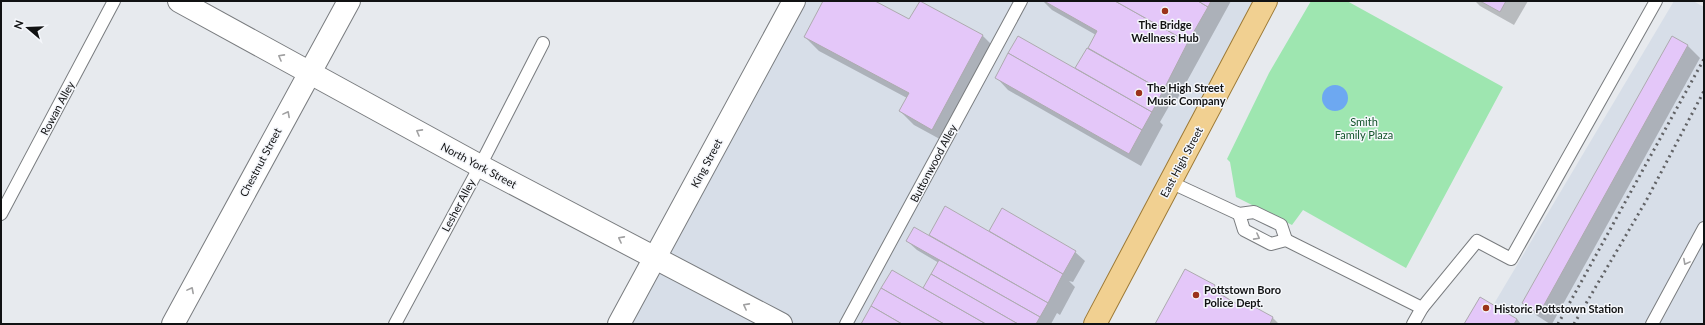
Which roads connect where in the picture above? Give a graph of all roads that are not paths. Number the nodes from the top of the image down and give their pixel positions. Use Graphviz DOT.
graph roads {
  1 [pos="114,1"];
  2 [pos="179,1"];
  3 [pos="349,1"];
  4 [pos="794,1"];
  5 [pos="1020,1"];
  6 [pos="1266,1"];
  7 [pos="1656,1"];
  8 [pos="543,43"];
  9 [pos="309,72"];
  10 [pos="480,166"];
  11 [pos="1170,182"];
  12 [pos="1,214"];
  13 [pos="1239,214"];
  14 [pos="1704,228"];
  15 [pos="1286,240"];
  16 [pos="655,258"];
  17 [pos="1422,308"];
  18 [pos="173,324"];
  19 [pos="395,324"];
  20 [pos="619,324"];
  21 [pos="781,324"];
  22 [pos="846,324"];
  23 [pos="1095,324"];
  24 [pos="1413,324"];
  25 [pos="1652,324"];
  1 -- 12 [label="lane, Rowan Alley"];
  9 -- 2 [label="street, North York Street, one-way"];
  3 -- 9 [label="street, Chestnut Street"];
  4 -- 16 [label="street, King Street"];
  5 -- 22 [label="lane, Buttonwood Alley"];
  6 -- 11 [label="main road, East High Street"];
  7 -- 17 [label="lane"];
  8 -- 10 [label="lane, Lesher Alley"];
  10 -- 9 [label="street, North York Street, one-way"];
  18 -- 9 [label="street, Chestnut Street, one-way"];
  16 -- 10 [label="street, North York Street, one-way"];
  10 -- 19 [label="lane, Lesher Alley"];
  11 -- 13 [label="lane"];
  11 -- 23 [label="main road, East High Street"];
  13 -- 15 [label="lane"];
  13 -- 15 [label="lane, one-way"];
  14 -- 25 [label="lane, one-way"];
  15 -- 17 [label="lane"];
  16 -- 20 [label="street, King Street"];
  21 -- 16 [label="street, North York Street, one-way"];
  17 -- 24 [label="lane"];
}
